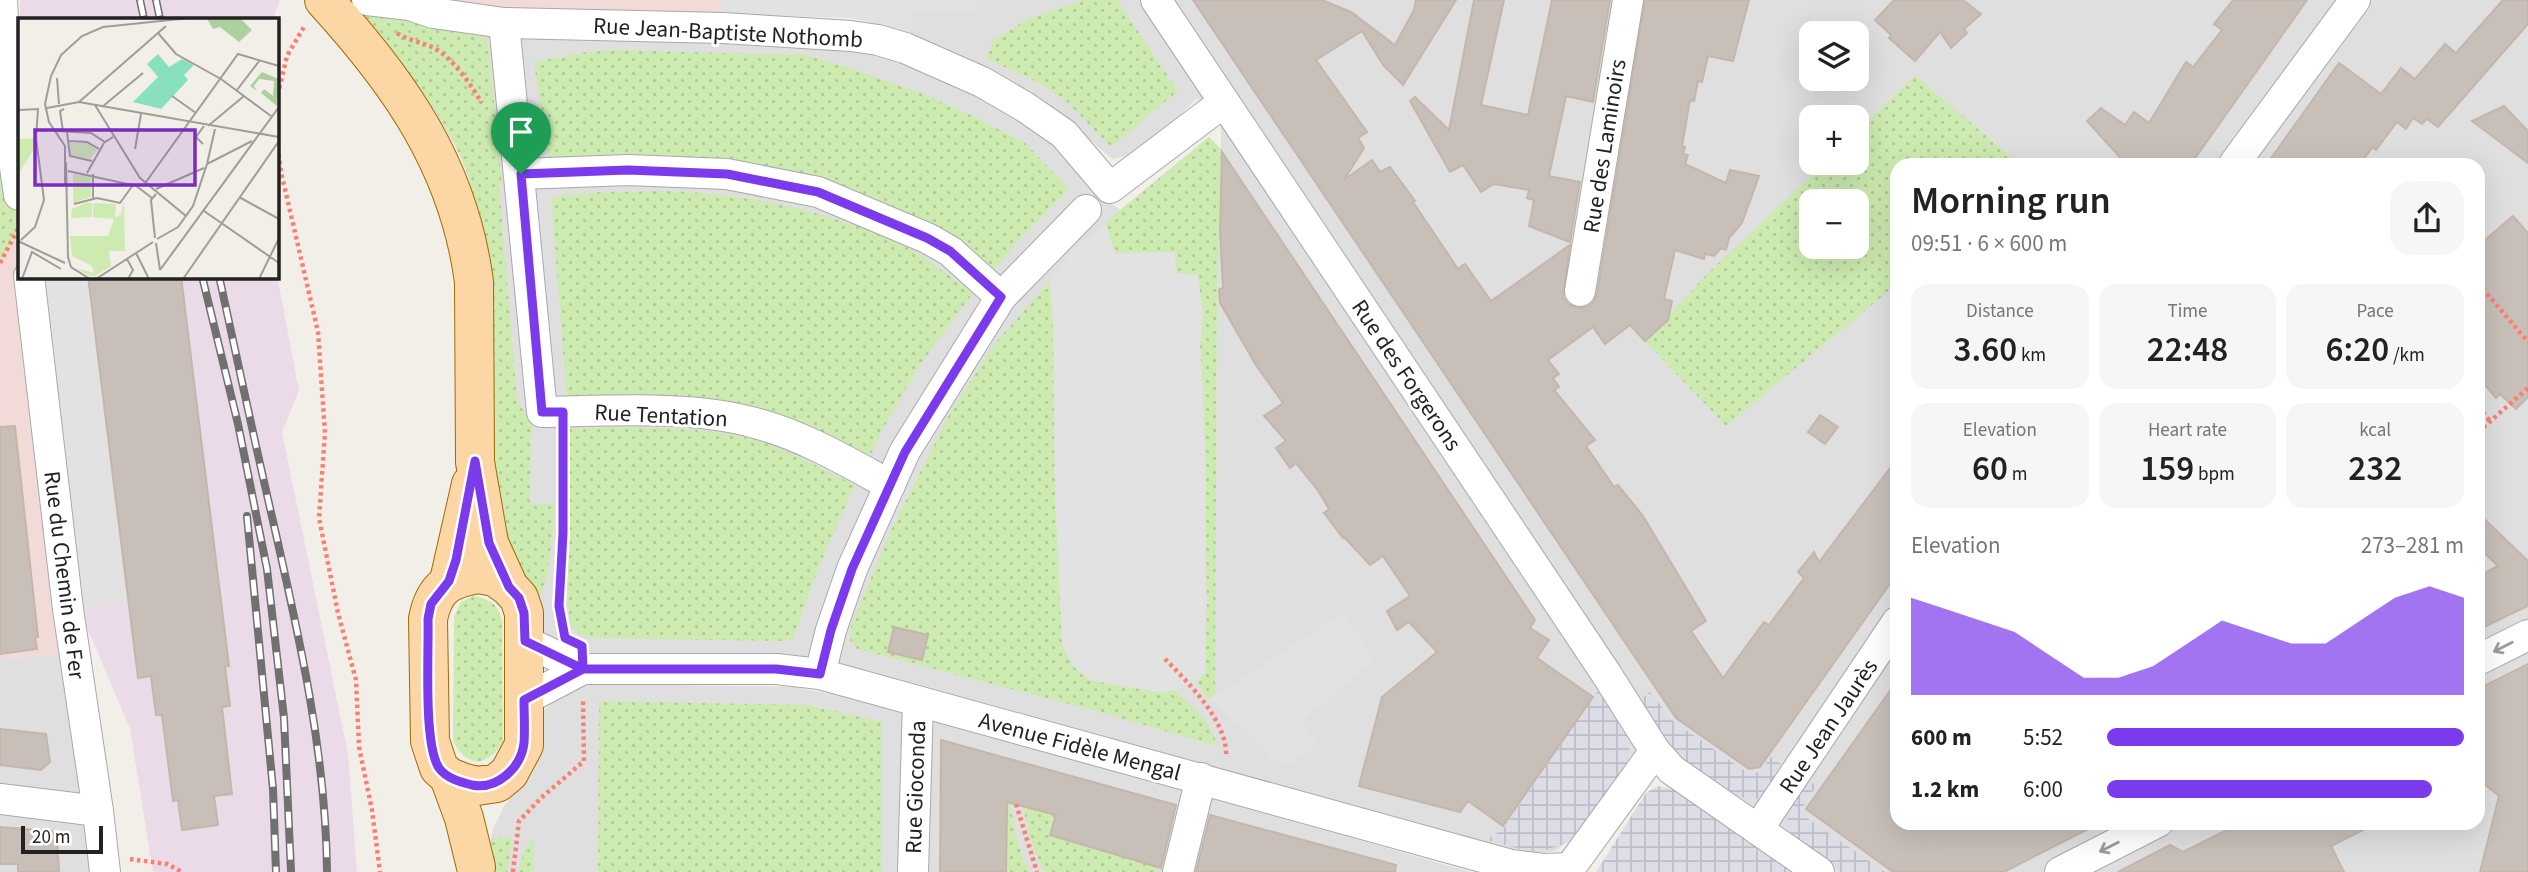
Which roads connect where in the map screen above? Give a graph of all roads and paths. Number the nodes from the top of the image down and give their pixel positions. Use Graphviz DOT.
graph roads {
  1 [pos="2,0"];
  2 [pos="1156,0"];
  3 [pos="1628,0"];
  4 [pos="2355,0"];
  5 [pos="432,7"];
  6 [pos="339,8"];
  7 [pos="504,23"];
  8 [pos="392,30"];
  9 [pos="278,94"];
  10 [pos="1224,102"];
  11 [pos="483,105"];
  12 [pos="278,149"];
  13 [pos="2238,158"];
  14 [pos="521,174"];
  15 [pos="18,188"];
  16 [pos="1086,210"];
  17 [pos="18,229"];
  18 [pos="0,263"];
  19 [pos="29,278"];
  20 [pos="1580,291"];
  21 [pos="2485,291"];
  22 [pos="1001,297"];
  23 [pos="2528,342"];
  24 [pos="2528,388"];
  25 [pos="553,412"];
  26 [pos="2485,415"];
  27 [pos="2490,421"];
  28 [pos="2485,426"];
  29 [pos="475,461"];
  30 [pos="890,485"];
  31 [pos="449,581"];
  32 [pos="509,587"];
  33 [pos="1890,632"];
  34 [pos="2528,635"];
  35 [pos="525,641"];
  36 [pos="2485,656"];
  37 [pos="583,658"];
  38 [pos="1165,659"];
  39 [pos="820,674"];
  40 [pos="524,700"];
  41 [pos="918,702"];
  42 [pos="1655,751"];
  43 [pos="449,777"];
  44 [pos="1213,782"];
  45 [pos="497,783"];
  46 [pos="0,799"];
  47 [pos="1016,804"];
  48 [pos="98,811"];
  49 [pos="1758,829"];
  50 [pos="2142,830"];
  51 [pos="104,864"];
  52 [pos="488,870"];
  53 [pos="1557,870"];
  54 [pos="182,872"];
  55 [pos="380,872"];
  56 [pos="913,872"];
  57 [pos="1037,872"];
  58 [pos="1178,872"];
  59 [pos="1819,872"];
  60 [pos="2060,872"];
  1 -- 15 [label="street"];
  2 -- 10 [label="street, Rue des Forgerons"];
  3 -- 20 [label="street, Rue des Laminoirs"];
  4 -- 13 [label="street"];
  5 -- 6 [label="street, Rue Jean-Baptiste Nothomb"];
  5 -- 7 [label="street, Rue Jean-Baptiste Nothomb"];
  6 -- 9 [label="path"];
  6 -- 29 [label="main road"];
  7 -- 10 [label="street, Rue Jean-Baptiste Nothomb"];
  7 -- 14 [label="street"];
  8 -- 11 [label="path"];
  10 -- 42 [label="street, Rue des Forgerons"];
  12 -- 55 [label="path"];
  14 -- 22 [label="street"];
  14 -- 25 [label="street"];
  16 -- 22 [label="street"];
  17 -- 18 [label="path"];
  19 -- 48 [label="street, Rue du Chemin de Fer"];
  21 -- 23 [label="path"];
  22 -- 30 [label="street"];
  24 -- 27 [label="path"];
  25 -- 30 [label="street, Rue Tentation"];
  25 -- 37 [label="path"];
  26 -- 27 [label="path"];
  27 -- 28 [label="path"];
  29 -- 31 [label="main road"];
  29 -- 32 [label="main road"];
  30 -- 39 [label="street"];
  31 -- 32 [label="main road"];
  31 -- 43 [label="main road"];
  32 -- 35 [label="main road"];
  33 -- 49 [label="street, Rue Jean Jaurès"];
  34 -- 36 [label="street, one-way"];
  35 -- 37 [label="street, Avenue Fidèle Mengal"];
  35 -- 40 [label="main road"];
  37 -- 39 [label="street, Avenue Fidèle Mengal"];
  37 -- 40 [label="street, Avenue Fidèle Mengal"];
  37 -- 52 [label="path"];
  38 -- 44 [label="path"];
  39 -- 41 [label="street, Avenue Fidèle Mengal"];
  40 -- 45 [label="main road"];
  41 -- 44 [label="street, Avenue Fidèle Mengal"];
  41 -- 56 [label="street, Rue Gioconda"];
  42 -- 49 [label="street, Rue des Forgerons"];
  42 -- 53 [label="street"];
  43 -- 45 [label="main road"];
  43 -- 52 [label="main road"];
  44 -- 53 [label="street, Avenue Fidèle Mengal"];
  44 -- 58 [label="street"];
  45 -- 52 [label="main road"];
  46 -- 48 [label="street"];
  47 -- 57 [label="path"];
  48 -- 51 [label="street, Rue du Chemin de Fer"];
  49 -- 59 [label="street, Rue des Forgerons"];
  50 -- 60 [label="street, one-way"];
  51 -- 54 [label="path"];
}
